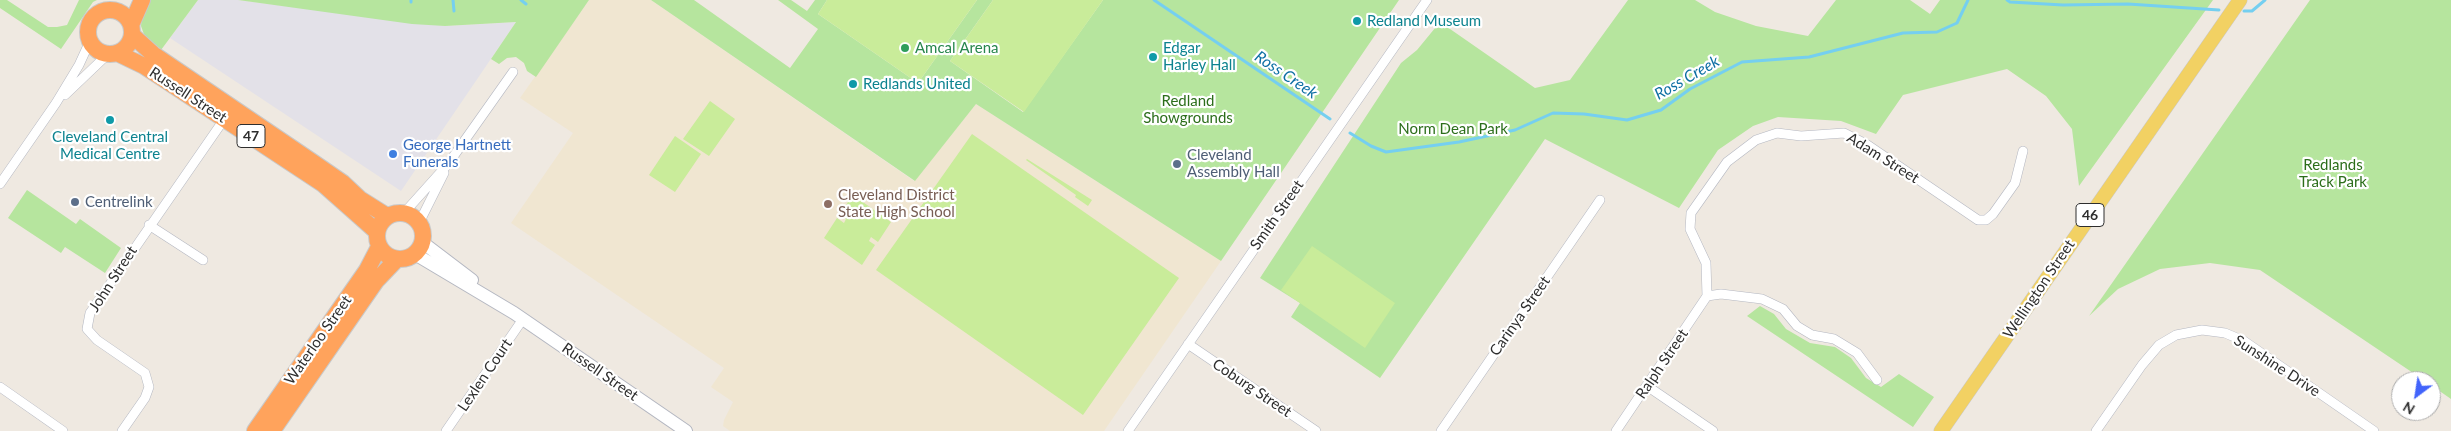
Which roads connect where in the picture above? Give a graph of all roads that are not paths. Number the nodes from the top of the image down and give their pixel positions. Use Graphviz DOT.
graph roads {
  1 [pos="142,0"];
  2 [pos="1427,0"];
  3 [pos="2240,0"];
  4 [pos="112,5"];
  5 [pos="131,30"];
  6 [pos="90,41"];
  7 [pos="113,53"];
  8 [pos="513,72"];
  9 [pos="56,103"];
  10 [pos="225,118"];
  11 [pos="2023,151"];
  12 [pos="448,164"];
  13 [pos="0,184"];
  14 [pos="1600,200"];
  15 [pos="404,213"];
  16 [pos="387,216"];
  17 [pos="419,223"];
  18 [pos="149,225"];
  19 [pos="378,239"];
  20 [pos="418,248"];
  21 [pos="396,259"];
  22 [pos="203,260"];
  23 [pos="1707,296"];
  24 [pos="519,316"];
  25 [pos="1188,344"];
  26 [pos="1877,380"];
  27 [pos="1647,386"];
  28 [pos="0,388"];
  29 [pos="49,427"];
  30 [pos="448,430"];
  31 [pos="64,431"];
  32 [pos="122,431"];
  33 [pos="255,431"];
  34 [pos="272,431"];
  35 [pos="686,431"];
  36 [pos="1128,431"];
  37 [pos="1316,431"];
  38 [pos="1441,431"];
  39 [pos="1616,431"];
  40 [pos="1713,431"];
  41 [pos="1941,431"];
  42 [pos="2096,431"];
  43 [pos="2374,431"];
  1 -- 5 [label="highway"];
  2 -- 25 [label="street, Smith Street"];
  3 -- 41 [label="main road, Wellington Street / 46"];
  4 -- 5 [label="highway, 47"];
  4 -- 6 [label="highway, 47"];
  5 -- 7 [label="highway"];
  5 -- 16 [label="highway, Russell Street / 47"];
  6 -- 7 [label="highway, 47"];
  6 -- 9 [label="street"];
  7 -- 9 [label="street"];
  7 -- 10 [label="highway, Russell Street / 47"];
  8 -- 12 [label="street"];
  9 -- 13 [label="street"];
  10 -- 18 [label="street, John Street"];
  10 -- 19 [label="highway, Russell Street / 47"];
  11 -- 23 [label="street, Adam Street"];
  12 -- 15 [label="street"];
  12 -- 17 [label="street"];
  14 -- 38 [label="street, Carinya Street"];
  15 -- 16 [label="highway"];
  15 -- 17 [label="highway"];
  16 -- 19 [label="highway"];
  17 -- 20 [label="highway"];
  18 -- 22 [label="street"];
  18 -- 32 [label="street, John Street"];
  19 -- 21 [label="highway, 47"];
  19 -- 33 [label="highway, Waterloo Street"];
  20 -- 21 [label="highway"];
  20 -- 24 [label="main road, Russell Street"];
  21 -- 34 [label="highway, Waterloo Street"];
  23 -- 26 [label="street"];
  23 -- 27 [label="street, Ralph Street"];
  24 -- 30 [label="street, Lexlen Court"];
  24 -- 35 [label="main road, Russell Street"];
  25 -- 36 [label="street, Smith Street"];
  25 -- 37 [label="street, Coburg Street"];
  27 -- 39 [label="street, Ralph Street"];
  27 -- 40 [label="street"];
  28 -- 29 [label="street"];
  29 -- 31 [label="street"];
  42 -- 43 [label="street, Sunshine Drive"];
}
